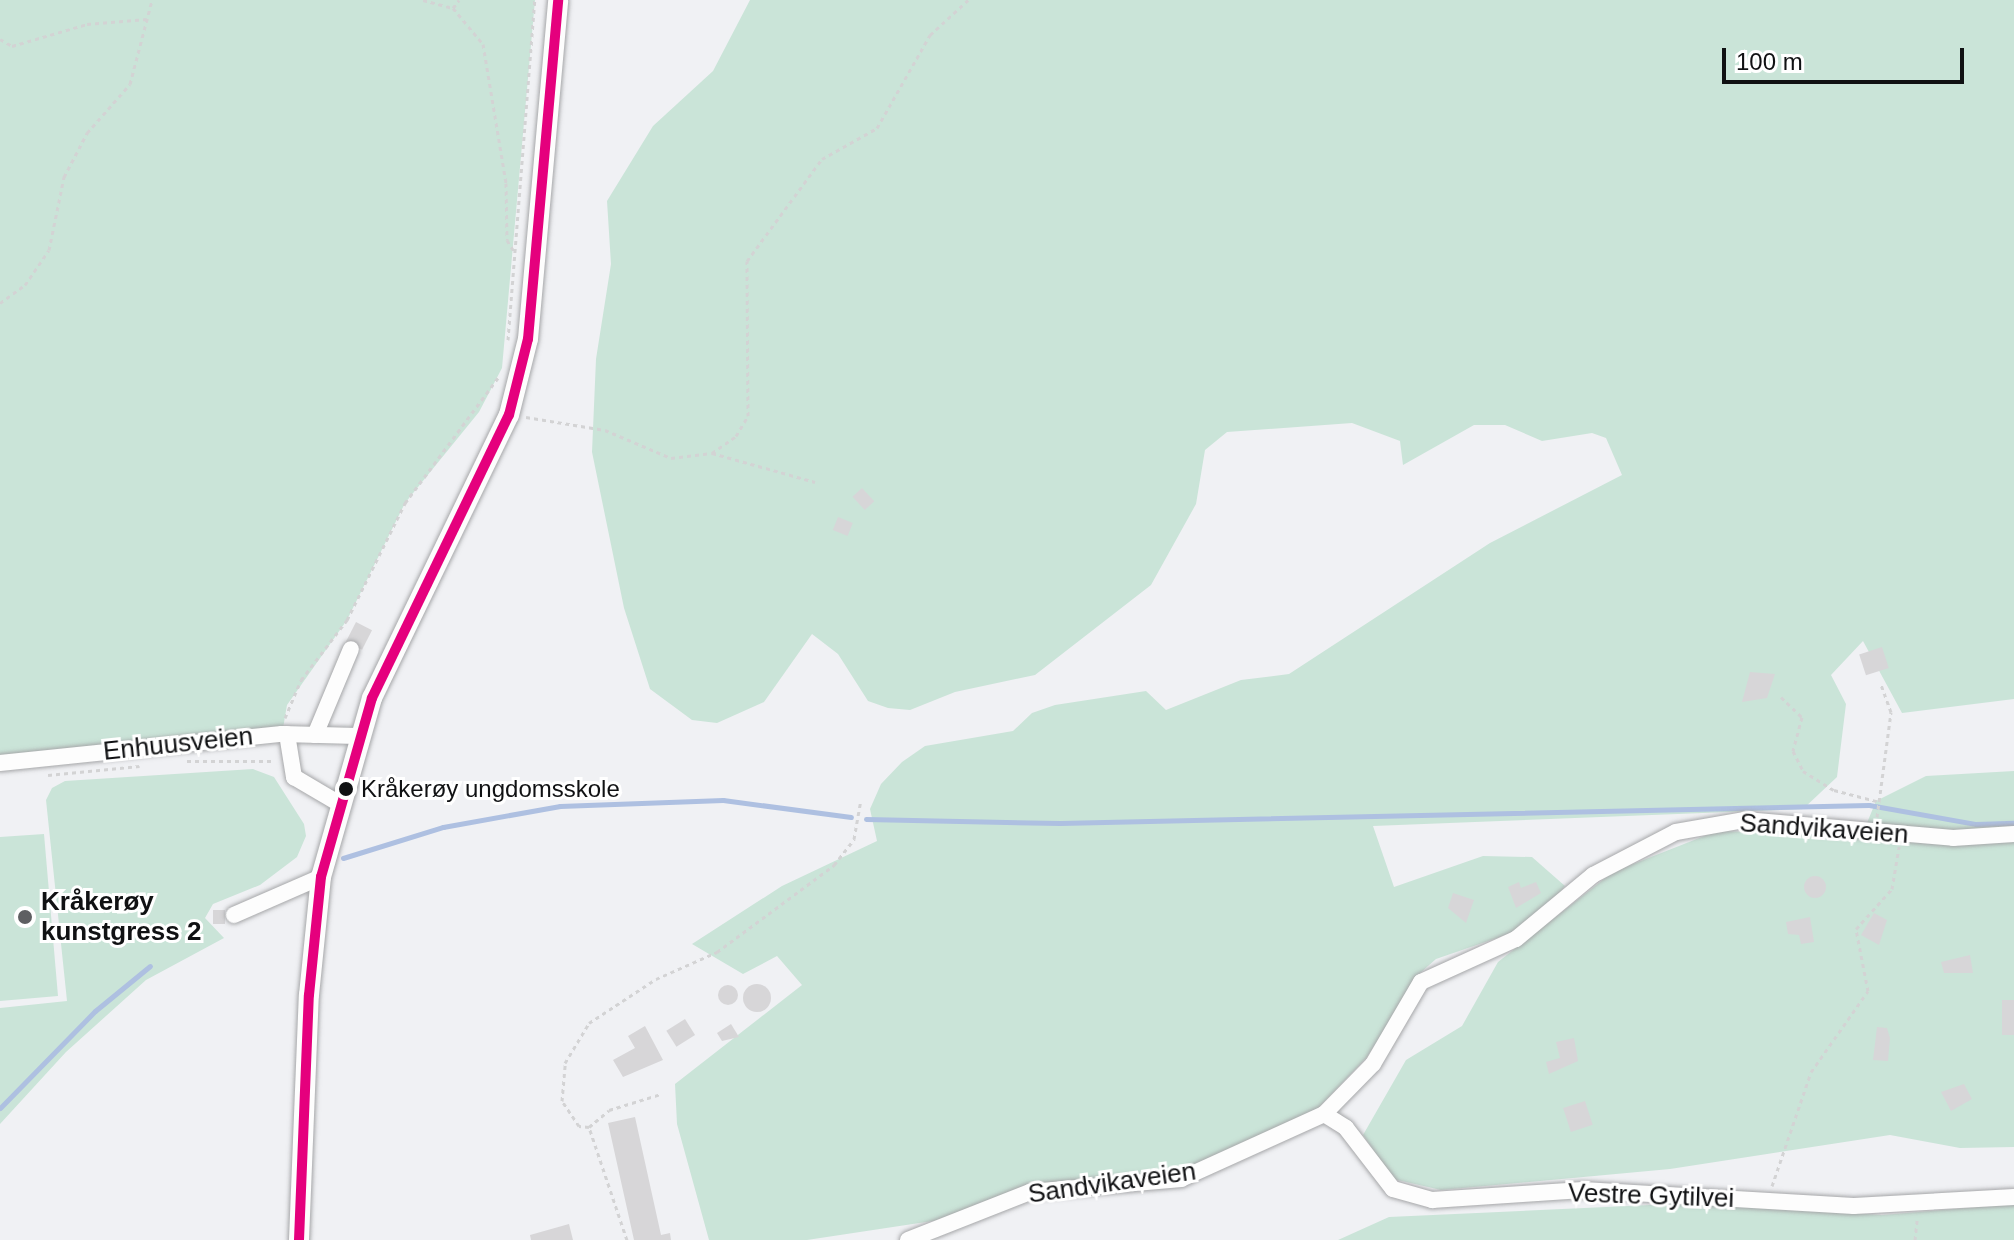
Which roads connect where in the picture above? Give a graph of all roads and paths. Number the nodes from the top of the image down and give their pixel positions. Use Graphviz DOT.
graph roads {
  1 [pos="152,0"];
  2 [pos="423,0"];
  3 [pos="459,0"];
  4 [pos="535,0"];
  5 [pos="558,0"];
  6 [pos="968,0"];
  7 [pos="453,8"];
  8 [pos="147,19"];
  9 [pos="0,39"];
  10 [pos="515,254"];
  11 [pos="0,303"];
  12 [pos="505,354"];
  13 [pos="502,368"];
  14 [pos="485,402"];
  15 [pos="509,415"];
  16 [pos="712,453"];
  17 [pos="815,482"];
  18 [pos="351,649"];
  19 [pos="1881,684"];
  20 [pos="1781,697"];
  21 [pos="284,734"];
  22 [pos="315,735"];
  23 [pos="357,736"];
  24 [pos="185,761"];
  25 [pos="287,761"];
  26 [pos="0,763"];
  27 [pos="155,765"];
  28 [pos="37,771"];
  29 [pos="861,801"];
  30 [pos="1880,802"];
  31 [pos="338,803"];
  32 [pos="1878,813"];
  33 [pos="1901,834"];
  34 [pos="2014,834"];
  35 [pos="321,877"];
  36 [pos="234,915"];
  37 [pos="661,1094"];
  38 [pos="1324,1114"];
  39 [pos="589,1127"];
  40 [pos="2014,1197"];
  41 [pos="1768,1201"];
  42 [pos="1918,1205"];
  43 [pos="299,1240"];
  44 [pos="627,1240"];
  45 [pos="908,1240"];
  46 [pos="1915,1240"];
  1 -- 8 [label="path"];
  2 -- 7 [label="path"];
  3 -- 7 [label="path"];
  4 -- 10 [label="path"];
  5 -- 15 [label="main road"];
  6 -- 16 [label="path"];
  7 -- 10 [label="path"];
  8 -- 9 [label="path"];
  8 -- 11 [label="path"];
  10 -- 12 [label="path"];
  13 -- 14 [label="path"];
  14 -- 15 [label="path"];
  14 -- 21 [label="path"];
  15 -- 16 [label="path"];
  15 -- 23 [label="main road"];
  16 -- 17 [label="path"];
  18 -- 22 [label="street"];
  19 -- 30 [label="path"];
  20 -- 30 [label="path"];
  21 -- 22 [label="street, Enhuusveien"];
  21 -- 25 [label="street"];
  21 -- 26 [label="street, Enhuusveien"];
  22 -- 23 [label="street, Enhuusveien"];
  23 -- 31 [label="main road"];
  24 -- 25 [label="path"];
  25 -- 31 [label="street"];
  27 -- 28 [label="path"];
  29 -- 39 [label="path"];
  30 -- 32 [label="path"];
  31 -- 35 [label="main road"];
  33 -- 34 [label="street, Sandvikaveien"];
  33 -- 38 [label="street, Sandvikaveien"];
  33 -- 41 [label="path"];
  35 -- 36 [label="street"];
  35 -- 43 [label="main road"];
  37 -- 39 [label="path"];
  38 -- 41 [label="street, Vestre Gytilvei"];
  38 -- 45 [label="street, Sandvikaveien"];
  39 -- 44 [label="path"];
  40 -- 42 [label="street, Vestre Gytilvei"];
  41 -- 42 [label="street, Vestre Gytilvei"];
  42 -- 46 [label="path"];
}
